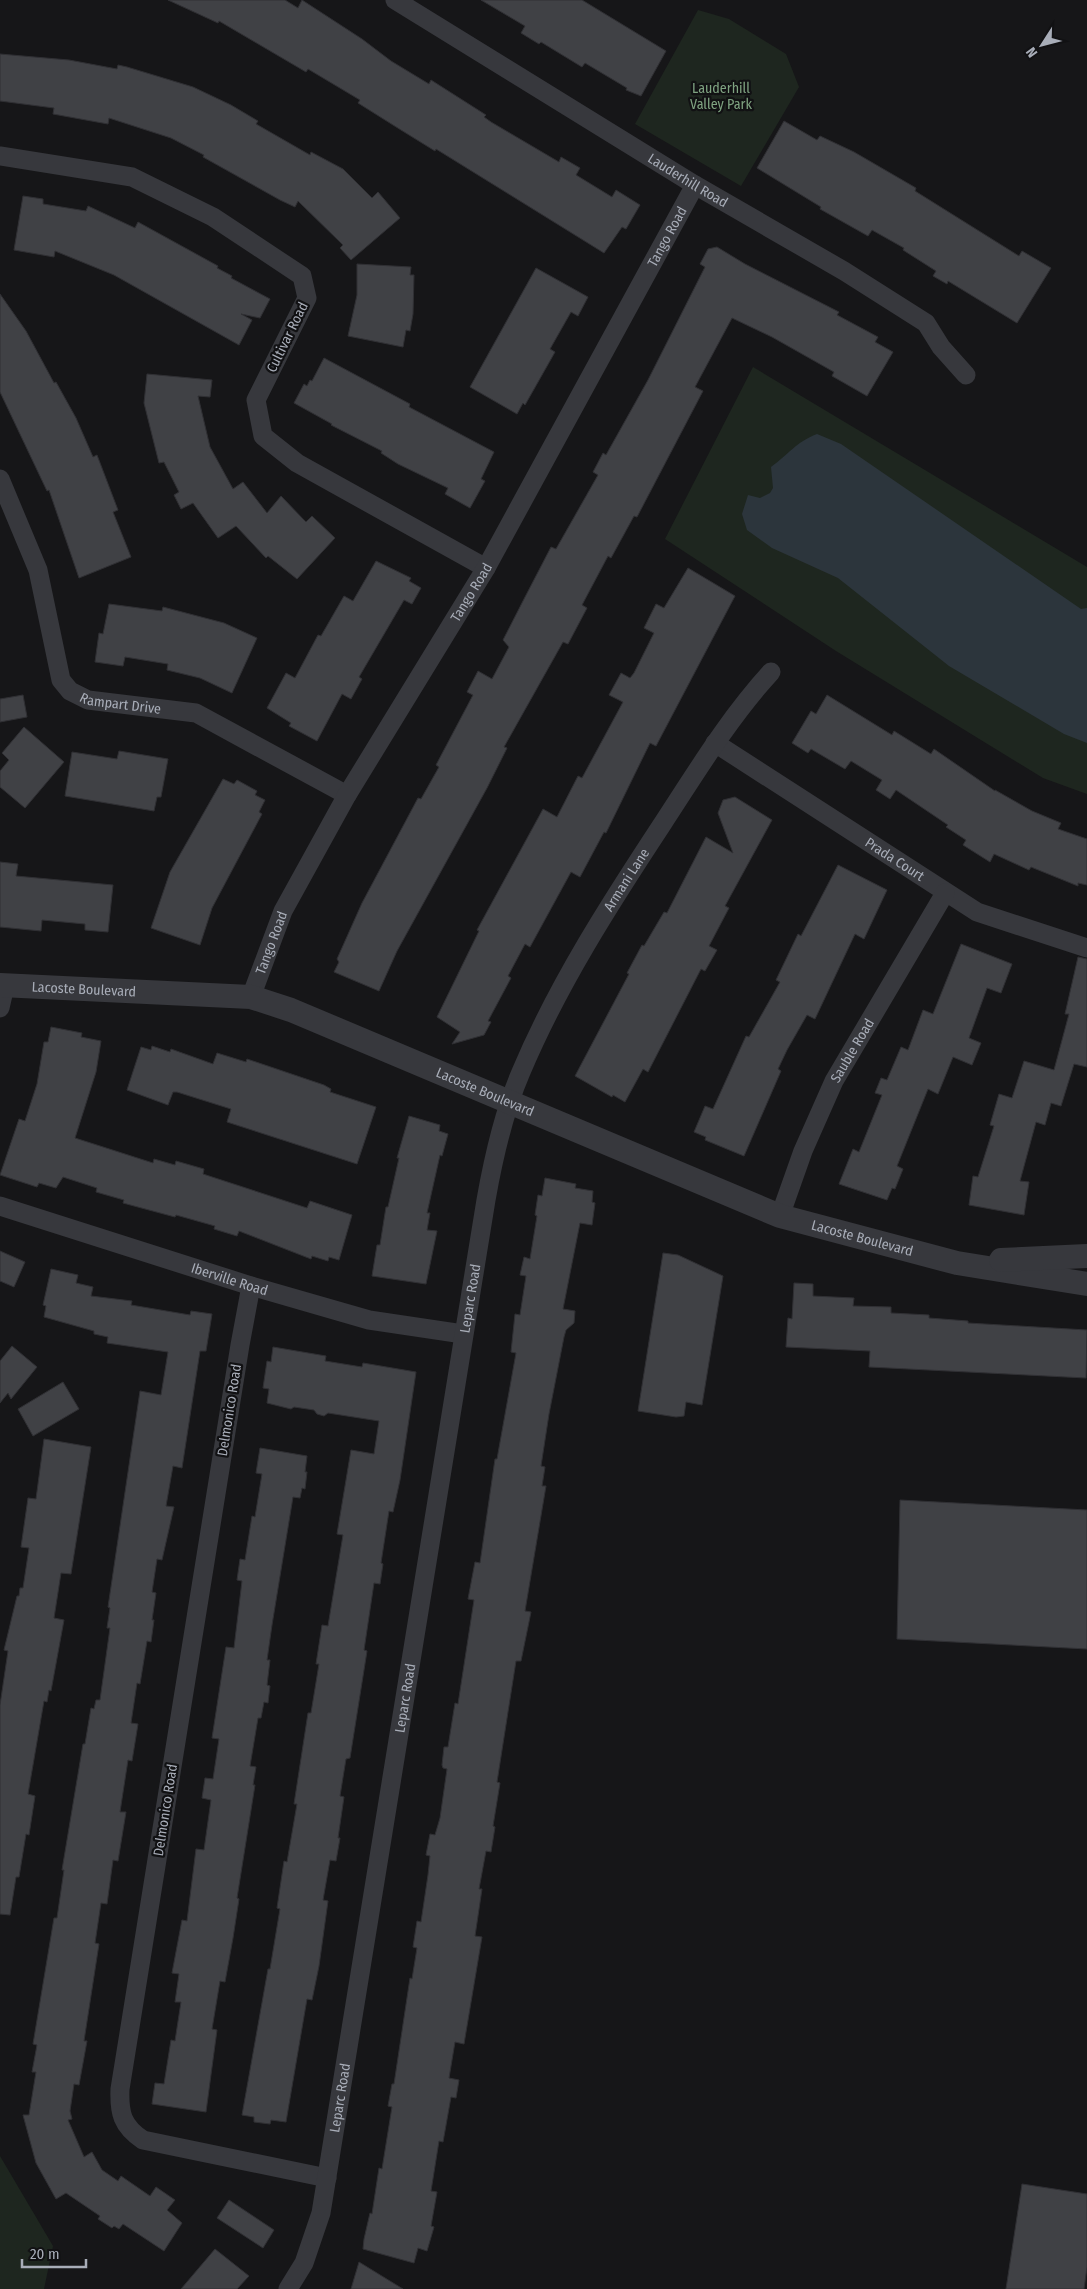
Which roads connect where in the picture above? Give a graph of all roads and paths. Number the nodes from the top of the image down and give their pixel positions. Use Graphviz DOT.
graph roads {
  1 [pos="395,0"];
  2 [pos="0,156"];
  3 [pos="694,185"];
  4 [pos="966,375"];
  5 [pos="0,479"];
  6 [pos="486,568"];
  7 [pos="771,672"];
  8 [pos="715,743"];
  9 [pos="347,795"];
  10 [pos="944,893"];
  11 [pos="1087,948"];
  12 [pos="2,993"];
  13 [pos="251,997"];
  14 [pos="511,1103"];
  15 [pos="0,1206"];
  16 [pos="780,1216"];
  17 [pos="1087,1256"];
  18 [pos="957,1262"];
  19 [pos="1087,1284"];
  20 [pos="251,1286"];
  21 [pos="463,1334"];
  22 [pos="327,2178"];
  23 [pos="288,2289"];
  1 -- 3 [label="street, Lauderhill Road"];
  2 -- 6 [label="street, Cultivar Road"];
  3 -- 4 [label="street, Lauderhill Road"];
  3 -- 6 [label="street, Tango Road"];
  5 -- 9 [label="street, Rampart Drive"];
  6 -- 9 [label="street, Tango Road"];
  7 -- 8 [label="street, Armani Lane"];
  8 -- 10 [label="street, Prada Court"];
  8 -- 14 [label="street, Armani Lane"];
  9 -- 13 [label="street, Tango Road"];
  10 -- 11 [label="street, Prada Court"];
  10 -- 16 [label="street, Sauble Road"];
  12 -- 13 [label="street, Lacoste Boulevard"];
  13 -- 14 [label="street, Lacoste Boulevard"];
  14 -- 16 [label="street, Lacoste Boulevard"];
  14 -- 21 [label="street, Leparc Road"];
  15 -- 20 [label="street, Iberville Road"];
  16 -- 18 [label="street, Lacoste Boulevard"];
  17 -- 18 [label="street, Lacoste Boulevard"];
  18 -- 19 [label="street, Lacoste Boulevard"];
  20 -- 21 [label="street, Iberville Road"];
  20 -- 22 [label="street, Delmonico Road"];
  21 -- 22 [label="street, Leparc Road"];
  22 -- 23 [label="street, Leparc Road"];
}
